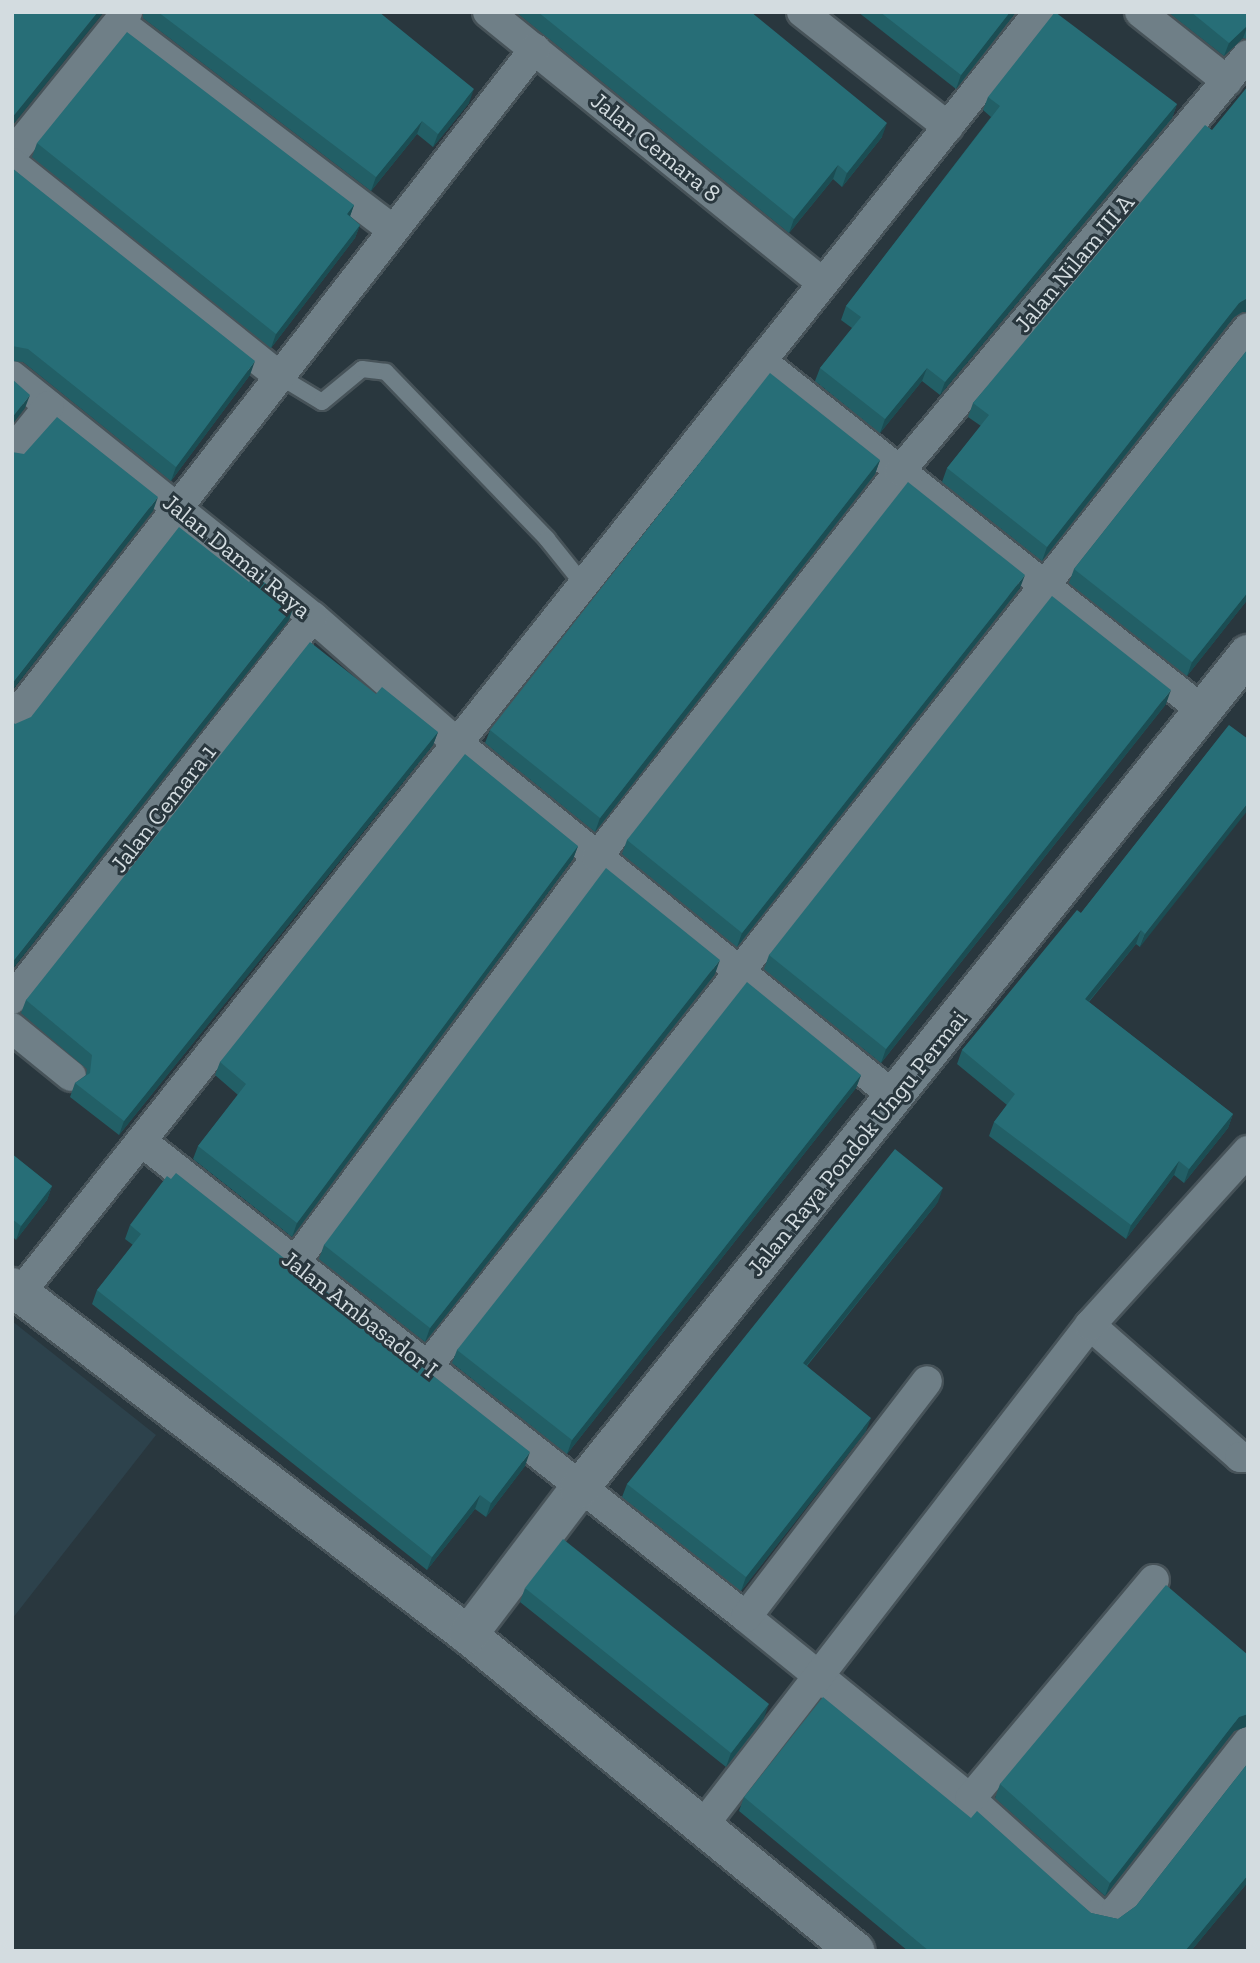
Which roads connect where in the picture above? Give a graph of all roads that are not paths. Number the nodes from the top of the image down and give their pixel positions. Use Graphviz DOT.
graph roads {
  1 [pos="488,12"];
  2 [pos="803,12"];
  3 [pos="1039,12"];
  4 [pos="1140,12"];
  5 [pos="123,17"];
  6 [pos="535,49"];
  7 [pos="1248,55"];
  8 [pos="1227,81"];
  9 [pos="948,127"];
  10 [pos="12,154"];
  11 [pos="12,163"];
  12 [pos="393,230"];
  13 [pos="824,283"];
  14 [pos="1248,328"];
  15 [pos="761,362"];
  16 [pos="12,376"];
  17 [pos="279,376"];
  18 [pos="49,406"];
  19 [pos="12,452"];
  20 [pos="900,471"];
  21 [pos="176,508"];
  22 [pos="1044,582"];
  23 [pos="583,584"];
  24 [pos="313,617"];
  25 [pos="1248,654"];
  26 [pos="1202,710"];
  27 [pos="12,720"];
  28 [pos="457,743"];
  29 [pos="597,857"];
  30 [pos="737,969"];
  31 [pos="12,999"];
  32 [pos="12,1028"];
  33 [pos="71,1076"];
  34 [pos="895,1097"];
  35 [pos="141,1140"];
  36 [pos="1248,1151"];
  37 [pos="295,1262"];
  38 [pos="16,1290"];
  39 [pos="1090,1325"];
  40 [pos="427,1367"];
  41 [pos="927,1381"];
  42 [pos="1248,1457"];
  43 [pos="579,1489"];
  44 [pos="1154,1580"];
  45 [pos="746,1617"];
  46 [pos="468,1635"];
  47 [pos="819,1676"];
  48 [pos="1248,1742"];
  49 [pos="970,1799"];
  50 [pos="704,1825"];
  51 [pos="855,1951"];
  1 -- 6 [label="street, Jalan Cemara 8"];
  2 -- 9 [label="street"];
  3 -- 9 [label="street"];
  4 -- 8 [label="street"];
  5 -- 10 [label="street"];
  5 -- 12 [label="street"];
  6 -- 12 [label="street"];
  6 -- 13 [label="street, Jalan Cemara 8"];
  7 -- 8 [label="street, Jalan Nilam III A"];
  8 -- 20 [label="street, Jalan Nilam III A"];
  9 -- 13 [label="street"];
  11 -- 17 [label="street"];
  12 -- 17 [label="street"];
  13 -- 15 [label="street"];
  14 -- 22 [label="street"];
  15 -- 20 [label="street"];
  15 -- 23 [label="street"];
  16 -- 18 [label="street, Jalan Damai Raya"];
  17 -- 21 [label="street"];
  17 -- 23 [label="lane"];
  18 -- 19 [label="street"];
  18 -- 21 [label="street, Jalan Damai Raya"];
  20 -- 22 [label="street"];
  20 -- 29 [label="street, Jalan Nilam III A"];
  21 -- 24 [label="street, Jalan Damai Raya"];
  21 -- 27 [label="street"];
  22 -- 26 [label="street"];
  22 -- 30 [label="street"];
  23 -- 28 [label="street"];
  24 -- 28 [label="street, Jalan Damai Raya"];
  24 -- 31 [label="street, Jalan Cemara 1"];
  25 -- 26 [label="street, Jalan Raya Pondok Ungu Permai"];
  26 -- 34 [label="street, Jalan Raya Pondok Ungu Permai"];
  28 -- 29 [label="street, Jalan Damai Raya"];
  28 -- 35 [label="street"];
  29 -- 30 [label="street, Jalan Damai Raya"];
  29 -- 37 [label="street, Jalan Nilam III A"];
  30 -- 34 [label="street, Jalan Damai Raya"];
  30 -- 40 [label="street"];
  32 -- 33 [label="street"];
  34 -- 43 [label="street, Jalan Raya Pondok Ungu Permai"];
  35 -- 37 [label="street, Jalan Ambasador I"];
  35 -- 38 [label="street"];
  36 -- 39 [label="street"];
  37 -- 40 [label="street, Jalan Ambasador I"];
  38 -- 46 [label="street"];
  39 -- 42 [label="street"];
  39 -- 47 [label="street"];
  40 -- 43 [label="street, Jalan Ambasador I"];
  41 -- 45 [label="street"];
  43 -- 45 [label="street, Jalan Ambasador I"];
  43 -- 46 [label="street, Jalan Raya Pondok Ungu Permai"];
  44 -- 49 [label="street"];
  45 -- 47 [label="street, Jalan Ambasador I"];
  46 -- 50 [label="street"];
  47 -- 49 [label="street, Jalan Ambasador I"];
  47 -- 50 [label="street"];
  48 -- 49 [label="street, Jalan Ambasador I"];
  50 -- 51 [label="street"];
}
